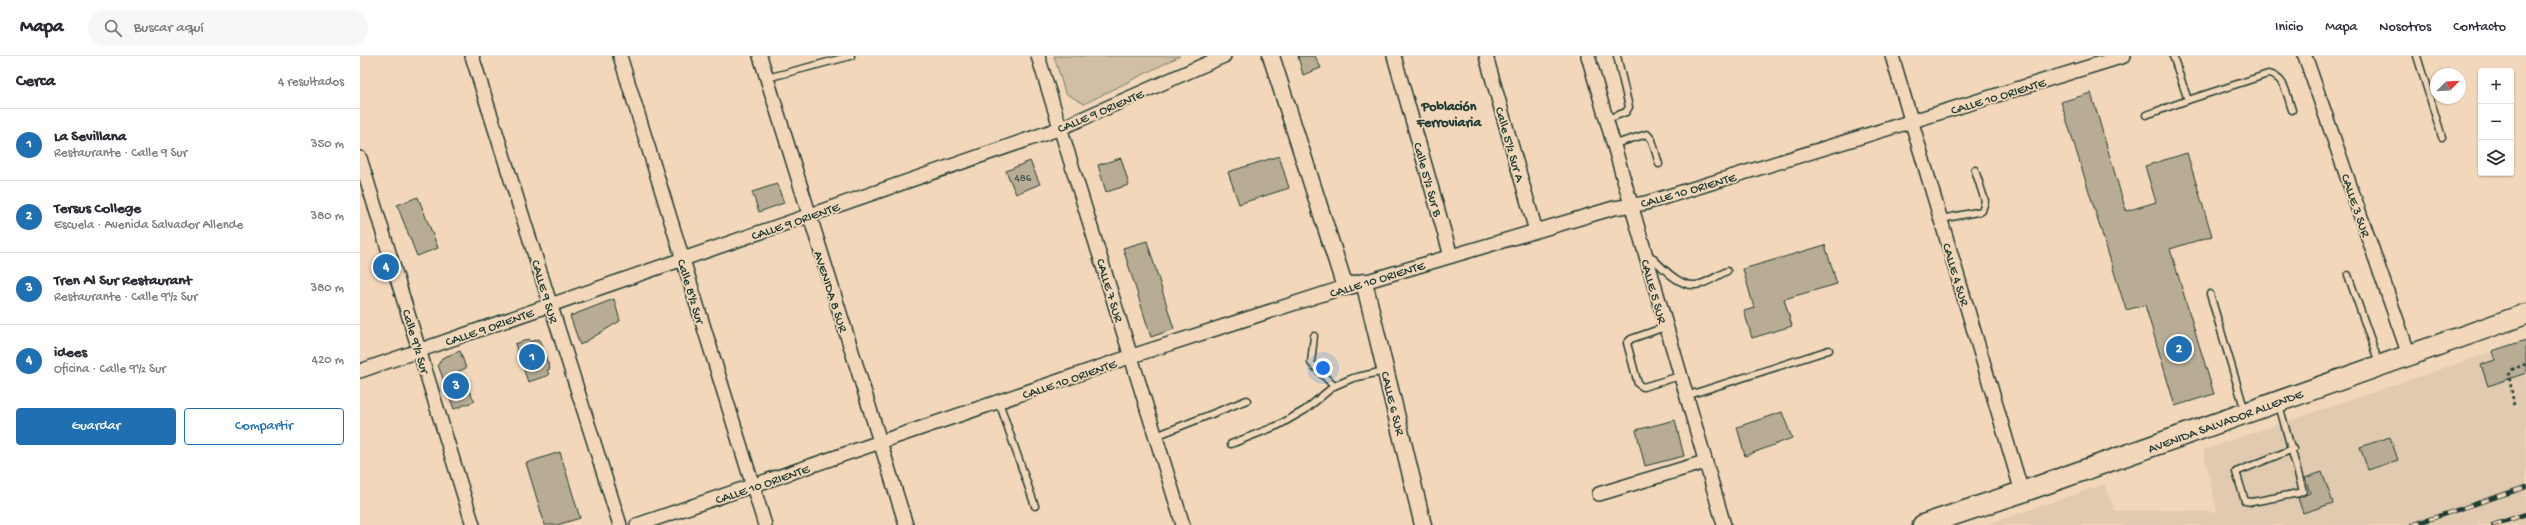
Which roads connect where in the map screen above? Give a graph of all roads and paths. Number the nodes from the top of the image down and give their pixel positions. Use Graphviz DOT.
graph roads {
  1 [pos="472,56"];
  2 [pos="620,56"];
  3 [pos="760,56"];
  4 [pos="851,56"];
  5 [pos="1038,56"];
  6 [pos="1224,56"];
  7 [pos="1271,56"];
  8 [pos="1394,56"];
  9 [pos="1486,56"];
  10 [pos="1588,56"];
  11 [pos="1617,56"];
  12 [pos="1892,56"];
  13 [pos="2124,56"];
  14 [pos="2173,56"];
  15 [pos="2305,56"];
  16 [pos="2417,56"];
  17 [pos="766,78"];
  18 [pos="2188,100"];
  19 [pos="2292,110"];
  20 [pos="2146,115"];
  21 [pos="1605,120"];
  22 [pos="1912,122"];
  23 [pos="1061,128"];
  24 [pos="2442,137"];
  25 [pos="1612,145"];
  26 [pos="360,158"];
  27 [pos="1659,164"];
  28 [pos="1975,170"];
  29 [pos="1629,206"];
  30 [pos="808,216"];
  31 [pos="1941,219"];
  32 [pos="1536,231"];
  33 [pos="1642,247"];
  34 [pos="1451,256"];
  35 [pos="682,259"];
  36 [pos="1727,271"];
  37 [pos="2348,275"];
  38 [pos="1364,282"];
  39 [pos="1345,287"];
  40 [pos="2210,294"];
  41 [pos="550,305"];
  42 [pos="2526,314"];
  43 [pos="1665,327"];
  44 [pos="1314,336"];
  45 [pos="419,350"];
  46 [pos="1829,350"];
  47 [pos="2409,355"];
  48 [pos="1132,356"];
  49 [pos="2526,364"];
  50 [pos="2380,365"];
  51 [pos="1386,370"];
  52 [pos="360,371"];
  53 [pos="1680,376"];
  54 [pos="1334,386"];
  55 [pos="1686,396"];
  56 [pos="1247,400"];
  57 [pos="2278,401"];
  58 [pos="999,402"];
  59 [pos="2514,405"];
  60 [pos="2246,413"];
  61 [pos="1156,436"];
  62 [pos="881,442"];
  63 [pos="1231,444"];
  64 [pos="2293,449"];
  65 [pos="1705,462"];
  66 [pos="752,486"];
  67 [pos="2022,492"];
  68 [pos="1600,494"];
  69 [pos="1036,506"];
  70 [pos="473,525"];
  71 [pos="620,525"];
  72 [pos="637,525"];
  73 [pos="765,525"];
  74 [pos="906,525"];
  75 [pos="1183,525"];
  76 [pos="1423,525"];
  77 [pos="1724,525"];
  78 [pos="1923,525"];
  1 -- 41 [label="street, CALLE 9 SUR"];
  2 -- 35 [label="street, Calle 8½ Sur"];
  3 -- 17 [label="street, AVENIDA 8 SUR"];
  4 -- 17 [label="lane"];
  5 -- 23 [label="street, CALLE 7 SUR"];
  6 -- 23 [label="street, CALLE 9 ORIENTE"];
  7 -- 39 [label="street"];
  8 -- 34 [label="street, Calle 5½ Sur B"];
  9 -- 32 [label="street, Calle 5½ Sur A"];
  10 -- 21 [label="street, CALLE 5 SUR"];
  11 -- 21 [label="lane"];
  12 -- 22 [label="street, CALLE 4 SUR"];
  13 -- 22 [label="street, CALLE 10 ORIENTE"];
  14 -- 18 [label="lane"];
  15 -- 47 [label="street, CALLE 3 SUR"];
  16 -- 24 [label="lane"];
  17 -- 30 [label="street, AVENIDA 8 SUR"];
  18 -- 19 [label="lane"];
  18 -- 20 [label="lane"];
  21 -- 25 [label="street, CALLE 5 SUR"];
  22 -- 29 [label="street, CALLE 10 ORIENTE"];
  22 -- 31 [label="street, CALLE 4 SUR"];
  23 -- 30 [label="street, CALLE 9 ORIENTE"];
  23 -- 48 [label="street, CALLE 7 SUR"];
  25 -- 27 [label="lane"];
  25 -- 29 [label="street, CALLE 5 SUR"];
  26 -- 45 [label="street, Calle 9½ Sur"];
  28 -- 31 [label="lane"];
  29 -- 32 [label="street, CALLE 10 ORIENTE"];
  29 -- 33 [label="street, CALLE 5 SUR"];
  30 -- 35 [label="street, CALLE 9 ORIENTE"];
  30 -- 62 [label="street, AVENIDA 8 SUR"];
  31 -- 67 [label="street, CALLE 4 SUR"];
  32 -- 34 [label="street, CALLE 10 ORIENTE"];
  33 -- 36 [label="lane"];
  33 -- 43 [label="street, CALLE 5 SUR"];
  34 -- 38 [label="street, CALLE 10 ORIENTE"];
  35 -- 41 [label="street, CALLE 9 ORIENTE"];
  35 -- 66 [label="street, Calle 8½ Sur"];
  37 -- 50 [label="lane"];
  38 -- 39 [label="street, CALLE 10 ORIENTE"];
  38 -- 51 [label="street, CALLE 6 SUR"];
  39 -- 48 [label="street, CALLE 10 ORIENTE"];
  40 -- 60 [label="lane"];
  41 -- 45 [label="street, CALLE 9 ORIENTE"];
  41 -- 71 [label="street, CALLE 9 SUR"];
  42 -- 47 [label="main road, AVENIDA SALVADOR ALLENDE"];
  43 -- 53 [label="street, CALLE 5 SUR"];
  43 -- 53 [label="lane"];
  44 -- 54 [label="lane"];
  45 -- 52 [label="street, CALLE 9 ORIENTE"];
  45 -- 70 [label="street, Calle 9½ Sur"];
  46 -- 55 [label="lane"];
  47 -- 50 [label="main road, AVENIDA SALVADOR ALLENDE"];
  48 -- 58 [label="street, CALLE 10 ORIENTE"];
  48 -- 61 [label="street, CALLE 7 SUR"];
  49 -- 59 [label="path"];
  50 -- 57 [label="main road, AVENIDA SALVADOR ALLENDE"];
  51 -- 54 [label="lane"];
  51 -- 76 [label="street, CALLE 6 SUR"];
  53 -- 55 [label="street, CALLE 5 SUR"];
  54 -- 63 [label="lane"];
  55 -- 65 [label="street, CALLE 5 SUR"];
  56 -- 61 [label="lane"];
  57 -- 60 [label="main road, AVENIDA SALVADOR ALLENDE"];
  57 -- 64 [label="lane"];
  58 -- 62 [label="street, CALLE 10 ORIENTE"];
  58 -- 69 [label="lane"];
  60 -- 67 [label="main road, AVENIDA SALVADOR ALLENDE"];
  61 -- 75 [label="street, CALLE 7 SUR"];
  62 -- 66 [label="street, CALLE 10 ORIENTE"];
  62 -- 74 [label="street, AVENIDA 8 SUR"];
  64 -- 64 [label="lane"];
  65 -- 68 [label="street"];
  65 -- 77 [label="street, CALLE 5 SUR"];
  66 -- 72 [label="street, CALLE 10 ORIENTE"];
  66 -- 73 [label="street, Calle 8½ Sur"];
  67 -- 78 [label="main road, AVENIDA SALVADOR ALLENDE"];
}
